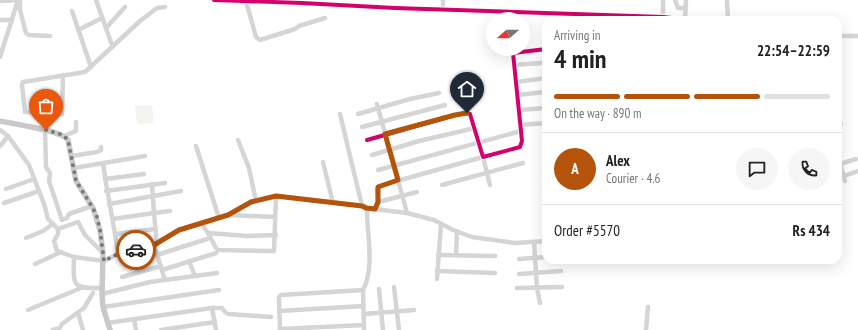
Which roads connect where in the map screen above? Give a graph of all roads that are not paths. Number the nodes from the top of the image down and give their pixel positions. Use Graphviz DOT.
graph roads {
  1 [pos="18,0"];
  2 [pos="96,0"];
  3 [pos="214,0"];
  4 [pos="443,0"];
  5 [pos="663,0"];
  6 [pos="675,0"];
  7 [pos="686,0"];
  8 [pos="727,0"];
  9 [pos="0,1"];
  10 [pos="246,1"];
  11 [pos="338,2"];
  12 [pos="165,6"];
  13 [pos="124,7"];
  14 [pos="686,8"];
  15 [pos="443,9"];
  16 [pos="72,11"];
  17 [pos="595,14"];
  18 [pos="641,16"];
  19 [pos="664,16"];
  20 [pos="685,16"];
  21 [pos="728,16"];
  22 [pos="102,18"];
  23 [pos="325,18"];
  24 [pos="0,20"];
  25 [pos="12,20"];
  26 [pos="106,28"];
  27 [pos="78,30"];
  28 [pos="50,36"];
  29 [pos="842,36"];
  30 [pos="858,36"];
  31 [pos="0,40"];
  32 [pos="6,40"];
  33 [pos="112,45"];
  34 [pos="542,49"];
  35 [pos="0,57"];
  36 [pos="541,63"];
  37 [pos="514,65"];
  38 [pos="91,67"];
  39 [pos="63,75"];
  40 [pos="542,79"];
  41 [pos="516,82"];
  42 [pos="542,92"];
  43 [pos="439,93"];
  44 [pos="517,95"];
  45 [pos="445,105"];
  46 [pos="377,106"];
  47 [pos="542,108"];
  48 [pos="518,110"];
  49 [pos="340,114"];
  50 [pos="358,114"];
  51 [pos="0,122"];
  52 [pos="76,122"];
  53 [pos="382,122"];
  54 [pos="542,123"];
  55 [pos="520,125"];
  56 [pos="362,127"];
  57 [pos="474,128"];
  58 [pos="0,130"];
  59 [pos="45,130"];
  60 [pos="521,131"];
  61 [pos="385,134"];
  62 [pos="8,136"];
  63 [pos="64,136"];
  64 [pos="238,140"];
  65 [pos="367,140"];
  66 [pos="478,142"];
  67 [pos="0,146"];
  68 [pos="196,146"];
  69 [pos="101,147"];
  70 [pos="389,150"];
  71 [pos="372,155"];
  72 [pos="72,156"];
  73 [pos="145,156"];
  74 [pos="483,157"];
  75 [pos="856,159"];
  76 [pos="323,162"];
  77 [pos="103,163"];
  78 [pos="523,163"];
  79 [pos="842,163"];
  80 [pos="394,166"];
  81 [pos="74,168"];
  82 [pos="378,170"];
  83 [pos="842,171"];
  84 [pos="858,171"];
  85 [pos="487,173"];
  86 [pos="144,174"];
  87 [pos="34,179"];
  88 [pos="105,179"];
  89 [pos="398,180"];
  90 [pos="165,183"];
  91 [pos="152,184"];
  92 [pos="442,185"];
  93 [pos="490,185"];
  94 [pos="6,189"];
  95 [pos="39,191"];
  96 [pos="106,191"];
  97 [pos="181,191"];
  98 [pos="417,192"];
  99 [pos="276,196"];
  100 [pos="402,196"];
  101 [pos="152,197"];
  102 [pos="256,201"];
  103 [pos="378,202"];
  104 [pos="4,203"];
  105 [pos="333,203"];
  106 [pos="109,204"];
  107 [pos="92,206"];
  108 [pos="364,207"];
  109 [pos="375,209"];
  110 [pos="170,211"];
  111 [pos="154,213"];
  112 [pos="407,213"];
  113 [pos="228,215"];
  114 [pos="275,217"];
  115 [pos="219,218"];
  116 [pos="113,219"];
  117 [pos="52,224"];
  118 [pos="201,224"];
  119 [pos="441,224"];
  120 [pos="58,229"];
  121 [pos="155,229"];
  122 [pos="457,231"];
  123 [pos="115,234"];
  124 [pos="276,235"];
  125 [pos="208,236"];
  126 [pos="26,238"];
  127 [pos="542,241"];
  128 [pos="534,242"];
  129 [pos="156,245"];
  130 [pos="132,251"];
  131 [pos="60,252"];
  132 [pos="103,253"];
  133 [pos="216,253"];
  134 [pos="118,254"];
  135 [pos="157,255"];
  136 [pos="438,255"];
  137 [pos="456,255"];
  138 [pos="495,256"];
  139 [pos="74,257"];
  140 [pos="542,257"];
  141 [pos="536,258"];
  142 [pos="519,259"];
  143 [pos="104,261"];
  144 [pos="189,261"];
  145 [pos="35,264"];
  146 [pos="161,268"];
  147 [pos="562,270"];
  148 [pos="437,271"];
  149 [pos="138,272"];
  150 [pos="536,272"];
  151 [pos="217,273"];
  152 [pos="495,273"];
  153 [pos="519,274"];
  154 [pos="195,276"];
  155 [pos="122,277"];
  156 [pos="437,279"];
  157 [pos="166,280"];
  158 [pos="562,287"];
  159 [pos="81,288"];
  160 [pos="102,288"];
  161 [pos="394,288"];
  162 [pos="516,288"];
  163 [pos="537,288"];
  164 [pos="379,289"];
  165 [pos="219,290"];
  166 [pos="363,290"];
  167 [pos="93,293"];
  168 [pos="102,294"];
  169 [pos="540,303"];
  170 [pos="364,306"];
  171 [pos="103,307"];
  172 [pos="648,307"];
  173 [pos="213,308"];
  174 [pos="28,310"];
  175 [pos="396,310"];
  176 [pos="414,310"];
  177 [pos="279,311"];
  178 [pos="381,312"];
  179 [pos="78,313"];
  180 [pos="364,314"];
  181 [pos="271,317"];
  182 [pos="134,319"];
  183 [pos="215,322"];
  184 [pos="107,323"];
  185 [pos="364,327"];
  186 [pos="60,329"];
  187 [pos="280,329"];
  188 [pos="53,330"];
  189 [pos="83,330"];
  190 [pos="110,330"];
  191 [pos="136,330"];
  192 [pos="161,330"];
  193 [pos="216,330"];
  194 [pos="383,330"];
  195 [pos="399,330"];
  196 [pos="646,330"];
  1 -- 9 [label="street"];
  1 -- 25 [label="street"];
  1 -- 28 [label="street"];
  2 -- 22 [label="street"];
  3 -- 10 [label="street"];
  4 -- 15 [label="street"];
  5 -- 19 [label="street"];
  6 -- 14 [label="street"];
  7 -- 14 [label="street"];
  8 -- 21 [label="street"];
  10 -- 11 [label="street"];
  10 -- 23 [label="street"];
  11 -- 15 [label="street"];
  12 -- 33 [label="street"];
  13 -- 26 [label="street"];
  14 -- 20 [label="street"];
  15 -- 17 [label="street"];
  16 -- 27 [label="street"];
  17 -- 18 [label="street"];
  22 -- 26 [label="street"];
  22 -- 27 [label="street"];
  24 -- 25 [label="street"];
  25 -- 32 [label="street"];
  26 -- 33 [label="street"];
  27 -- 38 [label="street"];
  29 -- 30 [label="street"];
  31 -- 32 [label="street"];
  32 -- 35 [label="street"];
  33 -- 38 [label="street"];
  34 -- 37 [label="street"];
  36 -- 37 [label="street"];
  37 -- 41 [label="street"];
  38 -- 39 [label="street"];
  39 -- 39 [label="street"];
  40 -- 41 [label="street"];
  41 -- 44 [label="street"];
  42 -- 44 [label="street"];
  43 -- 46 [label="street"];
  44 -- 48 [label="street"];
  45 -- 53 [label="street"];
  46 -- 50 [label="street"];
  46 -- 53 [label="street"];
  47 -- 48 [label="street"];
  48 -- 55 [label="street"];
  49 -- 108 [label="street"];
  51 -- 59 [label="main road"];
  52 -- 63 [label="street"];
  53 -- 56 [label="street"];
  53 -- 61 [label="street"];
  54 -- 55 [label="street"];
  55 -- 60 [label="street"];
  57 -- 61 [label="street"];
  57 -- 66 [label="street"];
  57 -- 70 [label="street"];
  58 -- 62 [label="street"];
  59 -- 63 [label="main road"];
  59 -- 107 [label="street"];
  60 -- 66 [label="street"];
  60 -- 74 [label="street"];
  61 -- 65 [label="street"];
  61 -- 70 [label="street"];
  62 -- 67 [label="street"];
  62 -- 87 [label="street"];
  63 -- 72 [label="main road"];
  64 -- 102 [label="street"];
  66 -- 74 [label="street"];
  66 -- 80 [label="street"];
  68 -- 115 [label="street"];
  69 -- 72 [label="street"];
  70 -- 71 [label="street"];
  70 -- 80 [label="street"];
  72 -- 81 [label="main road"];
  73 -- 77 [label="street"];
  74 -- 85 [label="street"];
  74 -- 89 [label="street"];
  75 -- 79 [label="street"];
  76 -- 105 [label="street"];
  77 -- 81 [label="street"];
  77 -- 88 [label="street"];
  78 -- 85 [label="street"];
  80 -- 82 [label="street"];
  80 -- 89 [label="street"];
  81 -- 107 [label="main road"];
  83 -- 84 [label="street"];
  85 -- 92 [label="street"];
  85 -- 93 [label="street"];
  86 -- 88 [label="street"];
  87 -- 94 [label="street"];
  87 -- 95 [label="street"];
  88 -- 96 [label="street"];
  89 -- 100 [label="street"];
  89 -- 103 [label="street"];
  90 -- 91 [label="street"];
  91 -- 96 [label="street"];
  91 -- 101 [label="street"];
  95 -- 104 [label="street"];
  95 -- 117 [label="street"];
  96 -- 106 [label="street"];
  97 -- 101 [label="street"];
  98 -- 100 [label="street"];
  99 -- 102 [label="street"];
  99 -- 105 [label="street"];
  99 -- 114 [label="street"];
  100 -- 103 [label="street"];
  100 -- 112 [label="street"];
  101 -- 106 [label="street"];
  101 -- 111 [label="street"];
  102 -- 113 [label="street"];
  103 -- 109 [label="street"];
  105 -- 108 [label="street"];
  106 -- 116 [label="street"];
  107 -- 132 [label="main road"];
  108 -- 109 [label="street"];
  108 -- 166 [label="street"];
  109 -- 112 [label="street"];
  110 -- 111 [label="street"];
  111 -- 116 [label="street"];
  111 -- 121 [label="street"];
  112 -- 119 [label="street"];
  113 -- 114 [label="street"];
  113 -- 115 [label="street"];
  114 -- 124 [label="street"];
  115 -- 118 [label="street"];
  116 -- 123 [label="street"];
  117 -- 120 [label="street"];
  117 -- 126 [label="street"];
  118 -- 125 [label="street"];
  118 -- 129 [label="street"];
  119 -- 122 [label="street"];
  119 -- 136 [label="street"];
  120 -- 131 [label="street"];
  120 -- 132 [label="street"];
  121 -- 123 [label="street"];
  121 -- 129 [label="street"];
  122 -- 128 [label="street"];
  122 -- 137 [label="street"];
  123 -- 134 [label="street"];
  124 -- 125 [label="street"];
  124 -- 125 [label="street"];
  125 -- 135 [label="street"];
  127 -- 128 [label="street"];
  128 -- 141 [label="street"];
  129 -- 130 [label="street"];
  129 -- 135 [label="street"];
  130 -- 134 [label="street"];
  130 -- 149 [label="street"];
  131 -- 139 [label="street"];
  131 -- 145 [label="street"];
  132 -- 143 [label="main road"];
  133 -- 144 [label="street"];
  134 -- 143 [label="street"];
  135 -- 146 [label="street"];
  136 -- 137 [label="street"];
  136 -- 148 [label="street"];
  137 -- 138 [label="street"];
  139 -- 143 [label="street"];
  139 -- 159 [label="street"];
  140 -- 141 [label="street"];
  141 -- 142 [label="street"];
  141 -- 150 [label="street"];
  143 -- 160 [label="main road"];
  144 -- 146 [label="street"];
  144 -- 154 [label="street"];
  146 -- 149 [label="street"];
  146 -- 157 [label="street"];
  147 -- 150 [label="street"];
  148 -- 152 [label="street"];
  148 -- 156 [label="street"];
  149 -- 155 [label="street"];
  150 -- 153 [label="street"];
  150 -- 163 [label="street"];
  151 -- 154 [label="street"];
  154 -- 157 [label="street"];
  157 -- 168 [label="street"];
  158 -- 163 [label="street"];
  159 -- 160 [label="street"];
  159 -- 174 [label="street"];
  160 -- 168 [label="main road"];
  161 -- 175 [label="street"];
  162 -- 163 [label="street"];
  163 -- 169 [label="street"];
  164 -- 178 [label="street"];
  165 -- 171 [label="street"];
  166 -- 170 [label="street"];
  166 -- 177 [label="street"];
  167 -- 179 [label="street"];
  168 -- 171 [label="main road"];
  170 -- 177 [label="street"];
  170 -- 180 [label="street"];
  171 -- 184 [label="main road"];
  172 -- 196 [label="street"];
  173 -- 181 [label="street"];
  173 -- 182 [label="street"];
  173 -- 183 [label="street"];
  175 -- 176 [label="street"];
  175 -- 178 [label="street"];
  175 -- 195 [label="street"];
  177 -- 187 [label="street"];
  178 -- 180 [label="street"];
  178 -- 194 [label="street"];
  179 -- 186 [label="street"];
  179 -- 189 [label="street"];
  180 -- 185 [label="street"];
  182 -- 184 [label="street"];
  182 -- 191 [label="street"];
  183 -- 192 [label="street"];
  183 -- 193 [label="street"];
  184 -- 190 [label="main road"];
  185 -- 187 [label="street"];
  186 -- 188 [label="street"];
}
